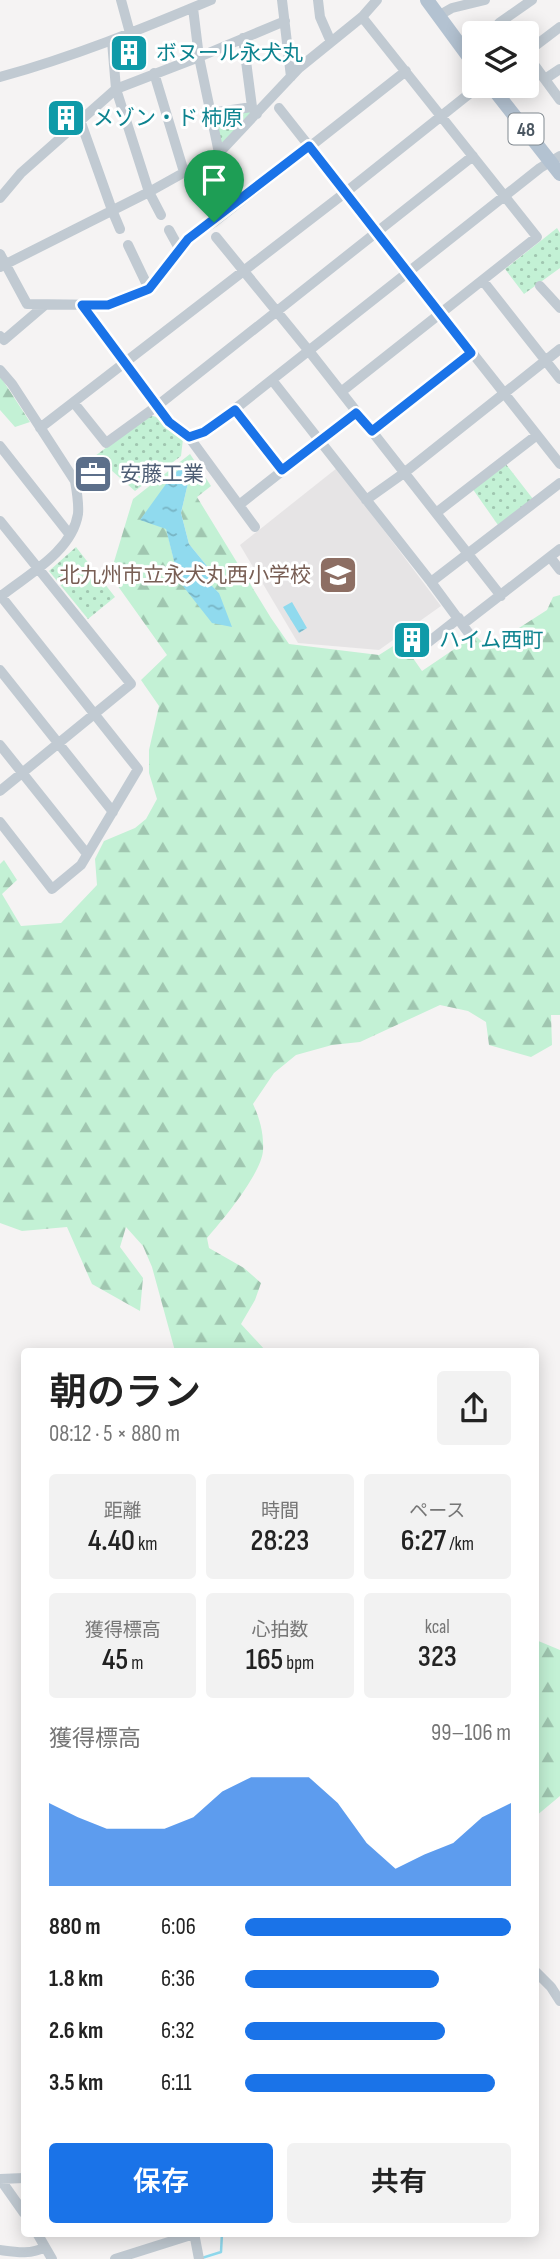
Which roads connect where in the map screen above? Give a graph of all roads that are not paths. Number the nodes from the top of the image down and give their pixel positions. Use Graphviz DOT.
graph roads {
  1 [pos="121,0"];
  2 [pos="211,0"];
  3 [pos="282,0"];
  4 [pos="318,0"];
  5 [pos="377,0"];
  6 [pos="426,0"];
  7 [pos="485,0"];
  8 [pos="532,0"];
  9 [pos="193,8"];
  10 [pos="438,16"];
  11 [pos="362,17"];
  12 [pos="285,21"];
  13 [pos="502,21"];
  14 [pos="560,27"];
  15 [pos="130,33"];
  16 [pos="243,38"];
  17 [pos="112,41"];
  18 [pos="331,42"];
  19 [pos="539,44"];
  20 [pos="462,48"];
  21 [pos="200,57"];
  22 [pos="560,69"];
  23 [pos="405,71"];
  24 [pos="539,71"];
  25 [pos="154,73"];
  26 [pos="0,77"];
  27 [pos="291,77"];
  28 [pos="545,79"];
  29 [pos="116,89"];
  30 [pos="463,98"];
  31 [pos="502,98"];
  32 [pos="560,100"];
  33 [pos="279,108"];
  34 [pos="254,110"];
  35 [pos="211,113"];
  36 [pos="440,116"];
  37 [pos="80,120"];
  38 [pos="309,146"];
  39 [pos="219,153"];
  40 [pos="473,156"];
  41 [pos="556,158"];
  42 [pos="184,172"];
  43 [pos="560,174"];
  44 [pos="149,192"];
  45 [pos="346,192"];
  46 [pos="505,197"];
  47 [pos="0,198"];
  48 [pos="112,210"];
  49 [pos="161,215"];
  50 [pos="214,222"];
  51 [pos="120,229"];
  52 [pos="169,230"];
  53 [pos="377,233"];
  54 [pos="216,237"];
  55 [pos="128,245"];
  56 [pos="180,250"];
  57 [pos="0,254"];
  58 [pos="3,266"];
  59 [pos="243,272"];
  60 [pos="408,272"];
  61 [pos="483,281"];
  62 [pos="540,285"];
  63 [pos="149,289"];
  64 [pos="82,305"];
  65 [pos="45,306"];
  66 [pos="560,308"];
  67 [pos="275,311"];
  68 [pos="441,314"];
  69 [pos="0,336"];
  70 [pos="560,349"];
  71 [pos="309,351"];
  72 [pos="471,353"];
  73 [pos="545,361"];
  74 [pos="126,363"];
  75 [pos="0,370"];
  76 [pos="560,379"];
  77 [pos="272,380"];
  78 [pos="341,392"];
  79 [pos="504,394"];
  80 [pos="74,403"];
  81 [pos="157,405"];
  82 [pos="235,410"];
  83 [pos="356,413"];
  84 [pos="40,428"];
  85 [pos="372,431"];
  86 [pos="537,435"];
  87 [pos="189,437"];
  88 [pos="321,441"];
  89 [pos="2,453"];
  90 [pos="560,464"];
  91 [pos="282,470"];
  92 [pos="404,473"];
  93 [pos="560,484"];
  94 [pos="366,500"];
  95 [pos="239,505"];
  96 [pos="436,513"];
  97 [pos="0,521"];
  98 [pos="255,527"];
  99 [pos="70,535"];
  100 [pos="560,549"];
  101 [pos="467,555"];
  102 [pos="550,557"];
  103 [pos="38,567"];
  104 [pos="560,570"];
  105 [pos="431,582"];
  106 [pos="0,596"];
  107 [pos="501,596"];
  108 [pos="461,621"];
  109 [pos="470,635"];
  110 [pos="426,644"];
  111 [pos="0,670"];
  112 [pos="95,715"];
  113 [pos="0,745"];
  114 [pos="58,745"];
  115 [pos="23,773"];
  116 [pos="0,792"];
  117 [pos="113,812"];
  118 [pos="0,822"];
  119 [pos="87,854"];
  120 [pos="539,1975"];
  121 [pos="560,2001"];
  122 [pos="21,2178"];
  123 [pos="0,2179"];
  124 [pos="21,2209"];
  125 [pos="39,2237"];
  126 [pos="182,2237"];
  127 [pos="195,2237"];
  128 [pos="45,2247"];
  129 [pos="0,2250"];
  130 [pos="52,2259"];
  131 [pos="115,2259"];
  132 [pos="199,2259"];
  1 -- 15 [label="street"];
  2 -- 9 [label="street"];
  3 -- 12 [label="street"];
  4 -- 18 [label="street"];
  5 -- 11 [label="street"];
  6 -- 10 [label="main road"];
  7 -- 10 [label="street"];
  8 -- 13 [label="street"];
  9 -- 15 [label="street"];
  9 -- 21 [label="street"];
  10 -- 20 [label="main road"];
  11 -- 18 [label="street"];
  11 -- 23 [label="street"];
  12 -- 16 [label="street"];
  12 -- 27 [label="street"];
  14 -- 19 [label="street"];
  15 -- 17 [label="street"];
  16 -- 21 [label="street"];
  16 -- 34 [label="street"];
  17 -- 26 [label="street"];
  17 -- 29 [label="street"];
  18 -- 27 [label="street"];
  21 -- 25 [label="street"];
  21 -- 35 [label="street"];
  22 -- 28 [label="street"];
  23 -- 36 [label="street"];
  23 -- 38 [label="street"];
  24 -- 28 [label="street"];
  25 -- 29 [label="street"];
  25 -- 42 [label="street"];
  27 -- 34 [label="street"];
  28 -- 32 [label="street"];
  29 -- 37 [label="street"];
  29 -- 44 [label="street"];
  30 -- 36 [label="street"];
  31 -- 41 [label="main road, 48"];
  33 -- 38 [label="street"];
  34 -- 35 [label="street"];
  34 -- 39 [label="street"];
  35 -- 39 [label="street"];
  36 -- 40 [label="street"];
  36 -- 45 [label="street"];
  37 -- 47 [label="street"];
  37 -- 48 [label="street"];
  38 -- 45 [label="street"];
  38 -- 50 [label="street"];
  39 -- 42 [label="street"];
  39 -- 50 [label="street"];
  40 -- 46 [label="street"];
  40 -- 53 [label="street"];
  41 -- 43 [label="main road, 48"];
  41 -- 46 [label="street"];
  42 -- 44 [label="street"];
  44 -- 48 [label="street"];
  44 -- 49 [label="street"];
  45 -- 53 [label="street"];
  45 -- 59 [label="street"];
  46 -- 60 [label="street"];
  46 -- 61 [label="street"];
  48 -- 51 [label="street"];
  48 -- 58 [label="street"];
  50 -- 56 [label="street"];
  52 -- 56 [label="street"];
  53 -- 60 [label="street"];
  53 -- 67 [label="street"];
  54 -- 59 [label="street"];
  55 -- 63 [label="street"];
  56 -- 63 [label="street"];
  57 -- 58 [label="street"];
  58 -- 65 [label="street"];
  59 -- 67 [label="street"];
  59 -- 74 [label="street"];
  60 -- 68 [label="street"];
  60 -- 71 [label="street"];
  61 -- 68 [label="street"];
  61 -- 73 [label="street"];
  62 -- 66 [label="street"];
  63 -- 64 [label="street"];
  64 -- 65 [label="street"];
  64 -- 74 [label="street"];
  65 -- 69 [label="street"];
  67 -- 71 [label="street"];
  67 -- 81 [label="street"];
  68 -- 72 [label="street"];
  68 -- 78 [label="street"];
  70 -- 73 [label="street"];
  71 -- 77 [label="street"];
  71 -- 78 [label="street"];
  72 -- 79 [label="street"];
  72 -- 85 [label="street"];
  73 -- 76 [label="street"];
  73 -- 79 [label="street"];
  74 -- 80 [label="street"];
  74 -- 81 [label="street"];
  75 -- 84 [label="street"];
  77 -- 82 [label="street"];
  77 -- 88 [label="street"];
  78 -- 83 [label="street"];
  79 -- 86 [label="street"];
  79 -- 92 [label="street"];
  80 -- 81 [label="street"];
  80 -- 84 [label="street"];
  81 -- 87 [label="street"];
  82 -- 87 [label="street"];
  82 -- 91 [label="street"];
  83 -- 85 [label="street"];
  83 -- 88 [label="street"];
  84 -- 99 [label="street"];
  85 -- 92 [label="street"];
  86 -- 90 [label="street"];
  86 -- 96 [label="street"];
  87 -- 95 [label="street"];
  88 -- 91 [label="street"];
  88 -- 94 [label="street"];
  89 -- 99 [label="street"];
  91 -- 95 [label="street"];
  92 -- 94 [label="street"];
  92 -- 96 [label="street"];
  93 -- 101 [label="street"];
  94 -- 105 [label="street"];
  95 -- 98 [label="street"];
  96 -- 101 [label="street"];
  97 -- 103 [label="street"];
  99 -- 103 [label="street"];
  100 -- 102 [label="street"];
  101 -- 105 [label="street"];
  101 -- 107 [label="street"];
  102 -- 104 [label="street"];
  102 -- 107 [label="street"];
  103 -- 106 [label="street"];
  103 -- 112 [label="street"];
  105 -- 108 [label="street"];
  106 -- 112 [label="street"];
  107 -- 108 [label="street"];
  108 -- 109 [label="street"];
  108 -- 110 [label="street"];
  111 -- 114 [label="street"];
  112 -- 114 [label="street"];
  112 -- 117 [label="street"];
  113 -- 115 [label="street"];
  114 -- 115 [label="street"];
  114 -- 117 [label="street"];
  115 -- 116 [label="street"];
  115 -- 119 [label="street"];
  117 -- 119 [label="street"];
  118 -- 119 [label="street"];
  120 -- 121 [label="street"];
  122 -- 123 [label="street"];
  123 -- 124 [label="street"];
  125 -- 128 [label="street"];
  126 -- 131 [label="street"];
  127 -- 132 [label="street"];
  128 -- 129 [label="street"];
  128 -- 130 [label="street"];
}
